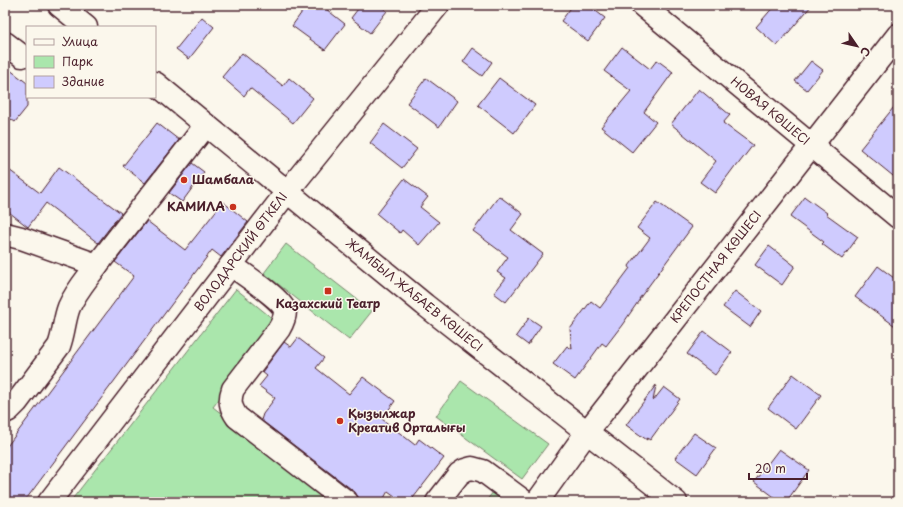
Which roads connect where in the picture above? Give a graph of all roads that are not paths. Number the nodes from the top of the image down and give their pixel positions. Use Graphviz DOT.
graph roads {
  1 [pos="59,5"];
  2 [pos="438,5"];
  3 [pos="642,5"];
  4 [pos="85,26"];
  5 [pos="898,35"];
  6 [pos="5,42"];
  7 [pos="22,56"];
  8 [pos="156,84"];
  9 [pos="206,125"];
  10 [pos="812,145"];
  11 [pos="287,192"];
  12 [pos="898,217"];
  13 [pos="5,234"];
  14 [pos="231,265"];
  15 [pos="97,266"];
  16 [pos="5,412"];
  17 [pos="587,432"];
  18 [pos="49,502"];
  19 [pos="347,502"];
  20 [pos="437,502"];
  21 [pos="525,502"];
  22 [pos="537,502"];
  23 [pos="676,502"];
  1 -- 4 [label="street"];
  2 -- 11 [label="street, ВОЛОДАРСКИЙ ӨТКЕЛІ"];
  3 -- 10 [label="street, НОВАЯ КӨШЕСІ"];
  5 -- 10 [label="street, КРЕПОСТНАЯ КӨШЕСІ"];
  6 -- 7 [label="street"];
  8 -- 9 [label="street, ЖАМБЫЛ ЖАБАЕВ КӨШЕСІ"];
  9 -- 11 [label="street, ЖАМБЫЛ ЖАБАЕВ КӨШЕСІ"];
  9 -- 15 [label="street"];
  10 -- 12 [label="street, НОВАЯ КӨШЕСІ"];
  10 -- 17 [label="street, КРЕПОСТНАЯ КӨШЕСІ"];
  11 -- 14 [label="street, ВОЛОДАРСКИЙ ӨТКЕЛІ"];
  11 -- 17 [label="street, ЖАМБЫЛ ЖАБАЕВ КӨШЕСІ"];
  13 -- 15 [label="street"];
  14 -- 18 [label="street, ВОЛОДАРСКИЙ ӨТКЕЛІ"];
  14 -- 19 [label="street"];
  15 -- 16 [label="street"];
  17 -- 22 [label="street, КРЕПОСТНАЯ КӨШЕСІ"];
  17 -- 23 [label="street, ЖАМБЫЛ ЖАБАЕВ КӨШЕСІ"];
  20 -- 21 [label="street"];
}
